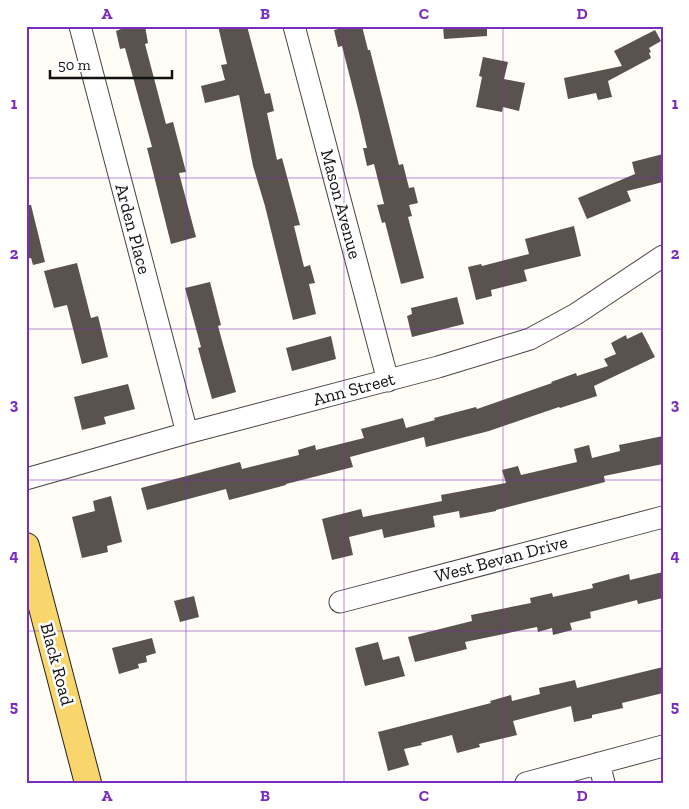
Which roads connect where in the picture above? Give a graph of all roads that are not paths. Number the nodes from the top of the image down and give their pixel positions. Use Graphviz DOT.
graph roads {
  1 [pos="80,26"];
  2 [pos="294,26"];
  3 [pos="663,256"];
  4 [pos="388,381"];
  5 [pos="187,433"];
  6 [pos="26,478"];
  7 [pos="663,517"];
  8 [pos="26,546"];
  9 [pos="340,602"];
  10 [pos="663,746"];
  11 [pos="602,773"];
  12 [pos="88,783"];
  13 [pos="526,783"];
  1 -- 5 [label="street, Arden Place"];
  2 -- 4 [label="street, Mason Avenue"];
  3 -- 4 [label="street, Ann Street"];
  4 -- 5 [label="street, Ann Street"];
  5 -- 6 [label="street, Ann Street"];
  7 -- 9 [label="street, West Bevan Drive"];
  8 -- 12 [label="main road, Black Road"];
  10 -- 11 [label="street"];
  11 -- 13 [label="street"];
}
